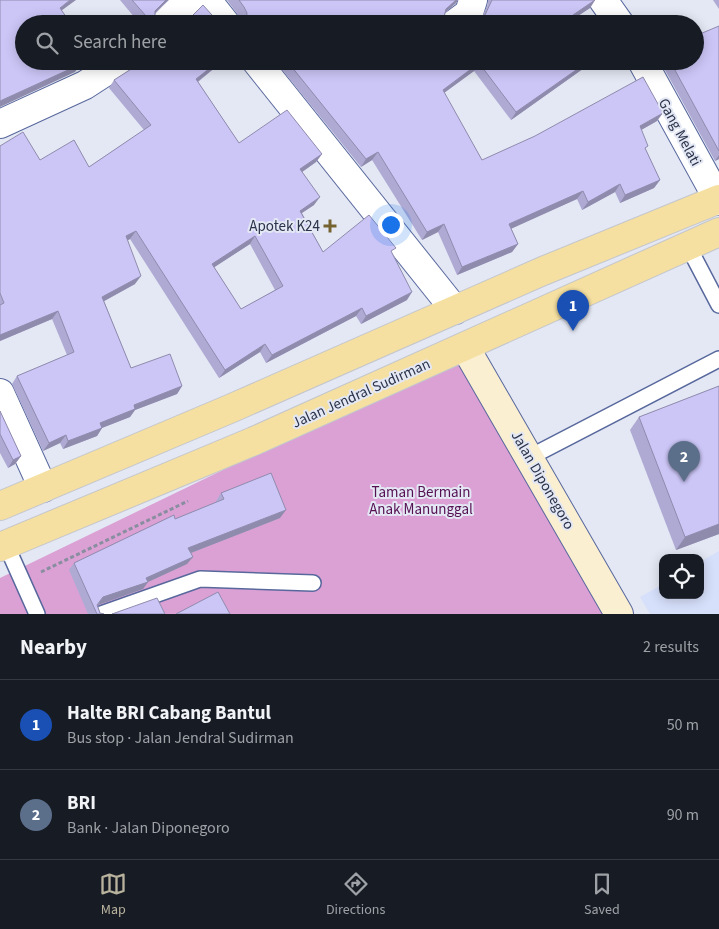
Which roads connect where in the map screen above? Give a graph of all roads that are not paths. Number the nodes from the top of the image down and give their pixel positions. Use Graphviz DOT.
graph roads {
  1 [pos="189,0"];
  2 [pos="207,0"];
  3 [pos="473,0"];
  4 [pos="603,0"];
  5 [pos="173,15"];
  6 [pos="219,15"];
  7 [pos="466,15"];
  8 [pos="614,15"];
  9 [pos="108,70"];
  10 [pos="263,70"];
  11 [pos="647,70"];
  12 [pos="0,124"];
  13 [pos="719,200"];
  14 [pos="719,232"];
  15 [pos="688,246"];
  16 [pos="719,305"];
  17 [pos="454,310"];
  18 [pos="465,347"];
  19 [pos="719,359"];
  20 [pos="0,392"];
  21 [pos="530,457"];
  22 [pos="43,488"];
  23 [pos="0,506"];
  24 [pos="2,542"];
  25 [pos="313,583"];
  26 [pos="37,614"];
  27 [pos="101,614"];
  28 [pos="619,614"];
  1 -- 5 [label="street"];
  2 -- 6 [label="street"];
  3 -- 7 [label="street"];
  4 -- 8 [label="street"];
  9 -- 12 [label="street"];
  10 -- 17 [label="street"];
  11 -- 13 [label="street, Gang Melati"];
  13 -- 17 [label="main road"];
  14 -- 15 [label="main road, Jalan Jendral Sudirman"];
  15 -- 16 [label="lane"];
  15 -- 18 [label="main road, Jalan Jendral Sudirman"];
  17 -- 22 [label="main road"];
  18 -- 21 [label="main road, Jalan Diponegoro"];
  18 -- 24 [label="main road, Jalan Jendral Sudirman"];
  19 -- 21 [label="lane"];
  20 -- 22 [label="street"];
  21 -- 28 [label="main road, Jalan Diponegoro"];
  22 -- 23 [label="main road"];
  24 -- 26 [label="lane"];
  25 -- 27 [label="lane"];
}
